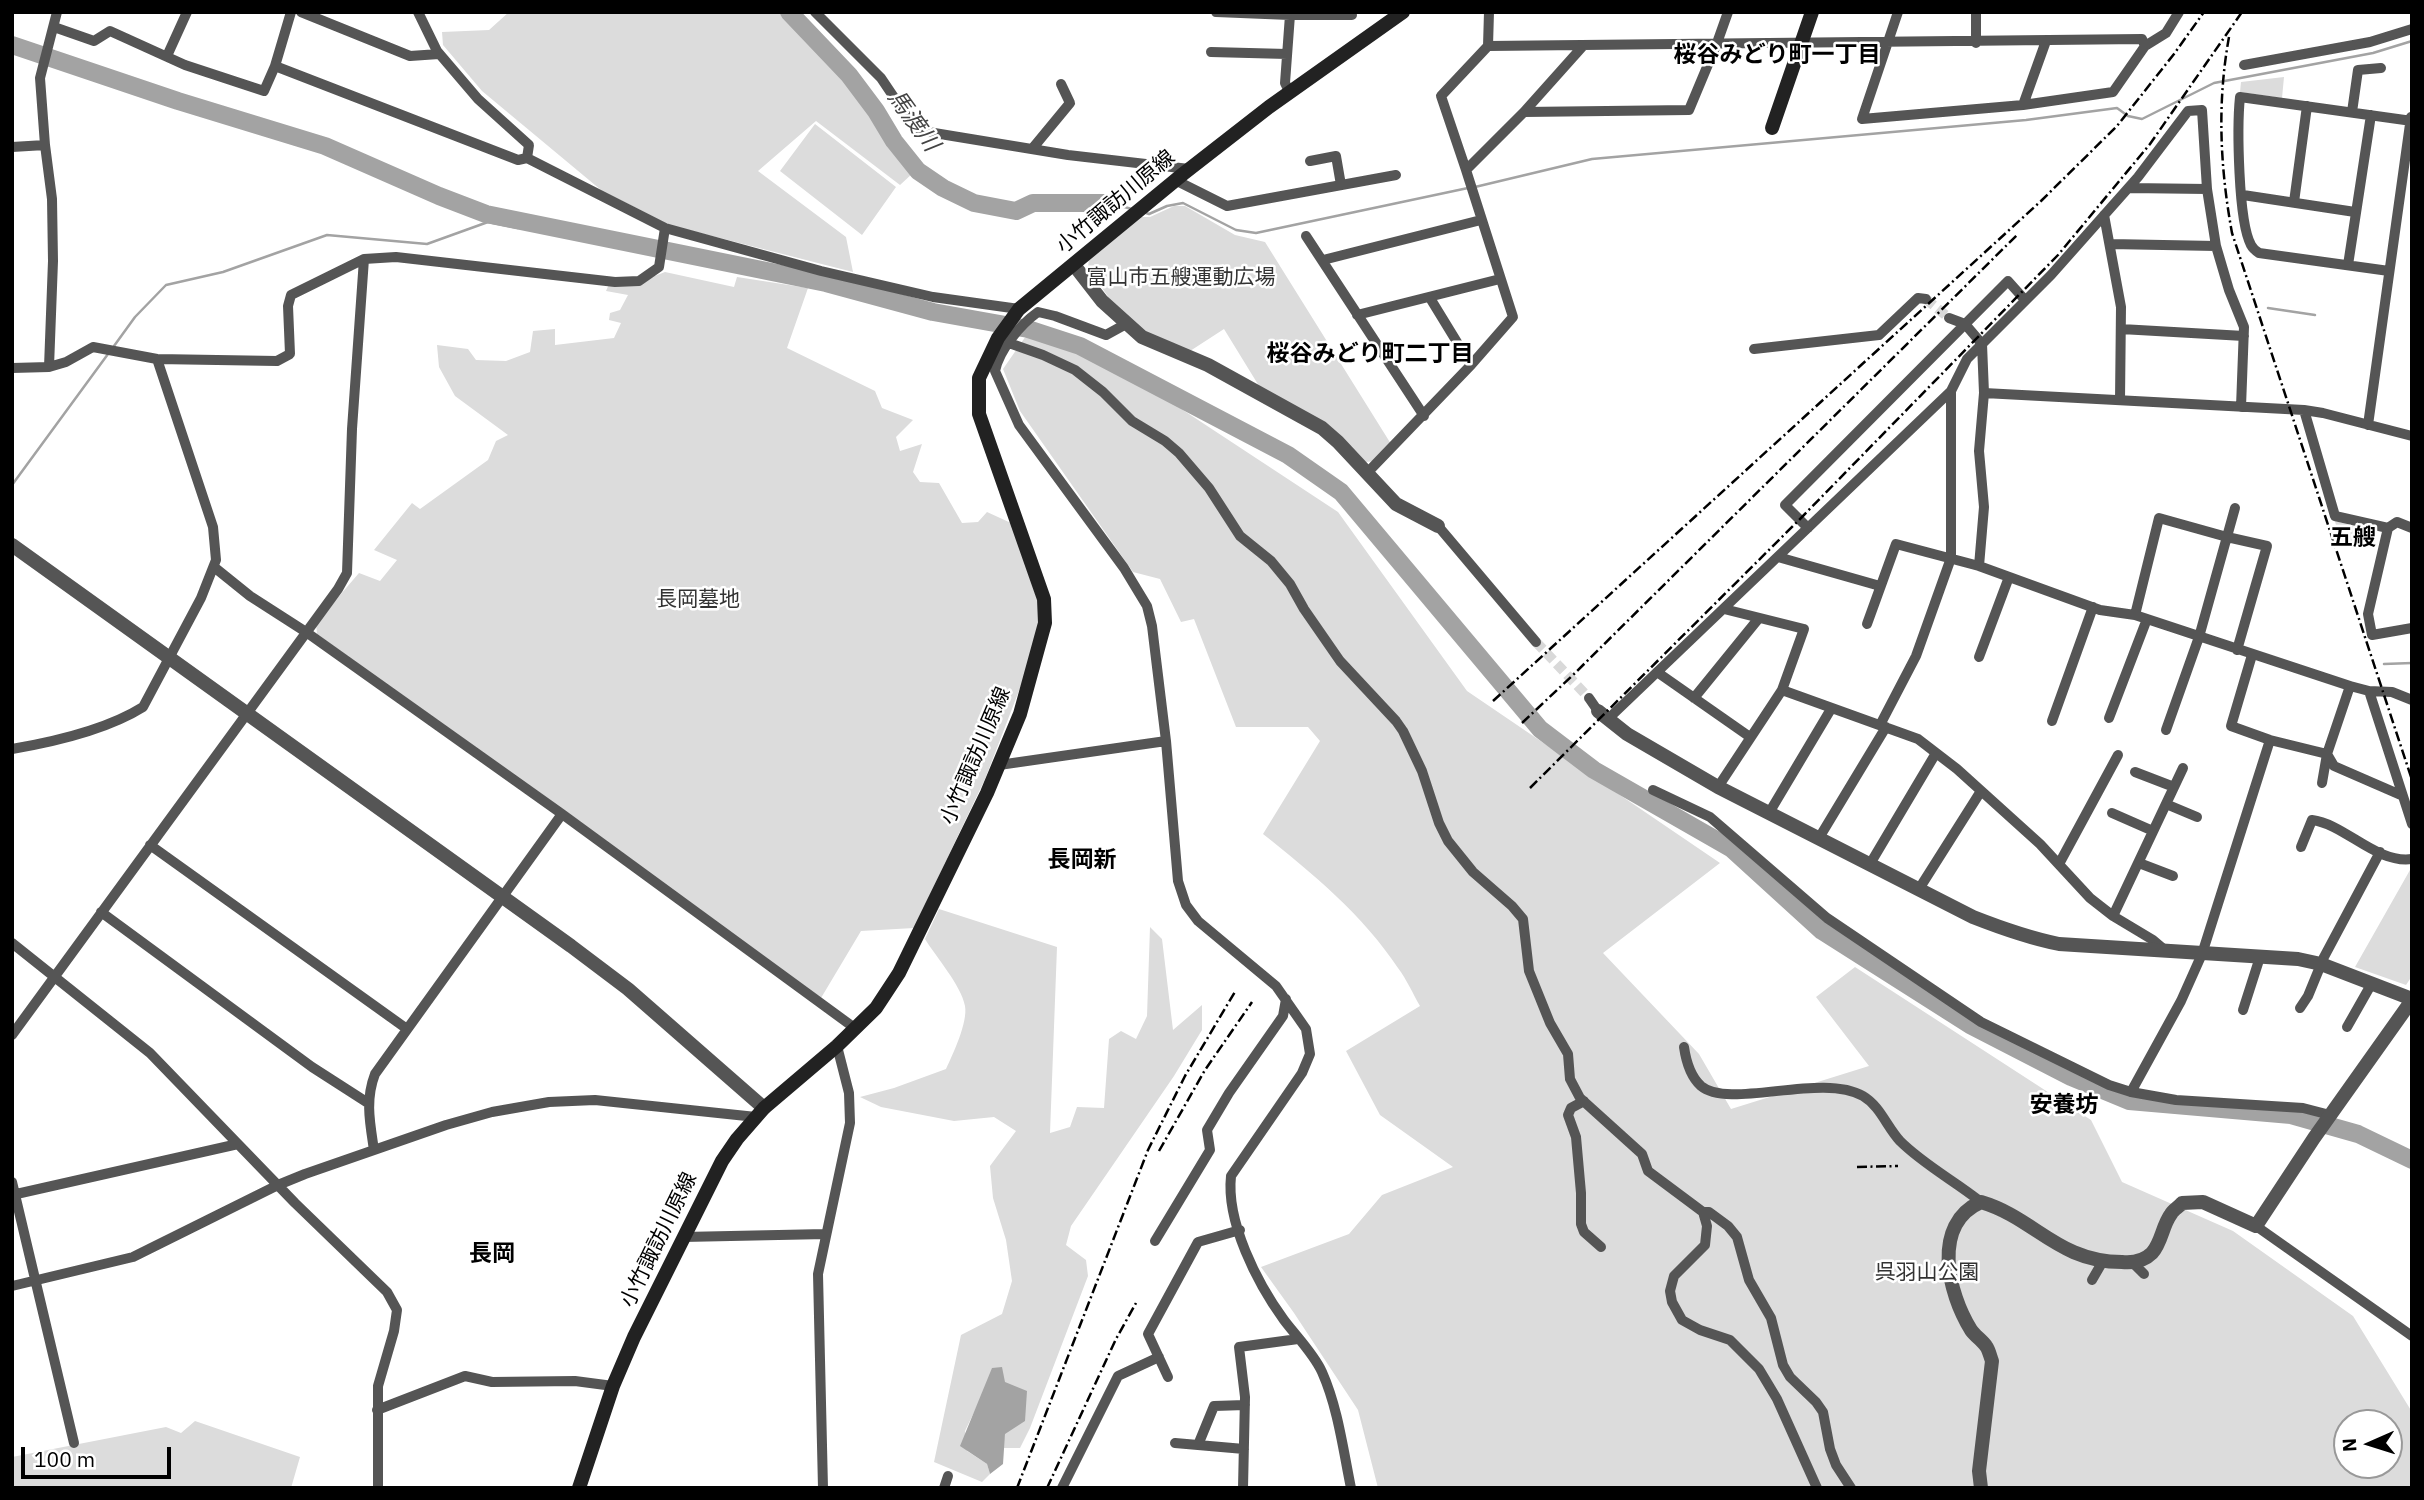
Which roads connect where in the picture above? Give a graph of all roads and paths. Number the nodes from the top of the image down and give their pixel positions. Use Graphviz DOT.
graph roads {
  1 [pos="57,12"];
  2 [pos="187,12"];
  3 [pos="291,12"];
  4 [pos="301,12"];
  5 [pos="418,12"];
  6 [pos="815,12"];
  7 [pos="1216,12"];
  8 [pos="1403,12"];
  9 [pos="1489,12"];
  10 [pos="1728,12"];
  11 [pos="1812,12"];
  12 [pos="1898,12"];
  13 [pos="1976,12"];
  14 [pos="2179,12"];
  15 [pos="1290,15"];
  16 [pos="1352,15"];
  17 [pos="54,27"];
  18 [pos="2412,29"];
  19 [pos="2046,41"];
  20 [pos="1717,43"];
  21 [pos="1889,43"];
  22 [pos="1976,43"];
  23 [pos="1801,44"];
  24 [pos="1488,46"];
  25 [pos="1583,46"];
  26 [pos="2145,46"];
  27 [pos="1211,52"];
  28 [pos="439,54"];
  29 [pos="1287,54"];
  30 [pos="167,56"];
  31 [pos="2244,65"];
  32 [pos="275,66"];
  33 [pos="2381,68"];
  34 [pos="1061,84"];
  35 [pos="1290,93"];
  36 [pos="2023,104"];
  37 [pos="2307,106"];
  38 [pos="1524,112"];
  39 [pos="2352,112"];
  40 [pos="2371,115"];
  41 [pos="2411,119"];
  42 [pos="1772,128"];
  43 [pos="45,145"];
  44 [pos="12,147"];
  45 [pos="1032,149"];
  46 [pos="527,158"];
  47 [pos="1310,161"];
  48 [pos="1189,169"];
  49 [pos="1465,170"];
  50 [pos="1396,175"];
  51 [pos="1175,180"];
  52 [pos="1341,185"];
  53 [pos="2129,188"];
  54 [pos="2207,189"];
  55 [pos="2243,195"];
  56 [pos="2294,202"];
  57 [pos="2355,212"];
  58 [pos="2104,215"];
  59 [pos="1481,220"];
  60 [pos="666,228"];
  61 [pos="1306,236"];
  62 [pos="2110,244"];
  63 [pos="2216,246"];
  64 [pos="364,259"];
  65 [pos="1323,260"];
  66 [pos="1074,265"];
  67 [pos="2348,265"];
  68 [pos="2389,271"];
  69 [pos="1500,279"];
  70 [pos="1430,298"];
  71 [pos="1926,299"];
  72 [pos="2025,300"];
  73 [pos="1016,312"];
  74 [pos="1357,315"];
  75 [pos="1949,318"];
  76 [pos="1126,324"];
  77 [pos="1965,324"];
  78 [pos="2121,329"];
  79 [pos="2244,336"];
  80 [pos="1003,341"];
  81 [pos="1982,344"];
  82 [pos="1754,349"];
  83 [pos="157,359"];
  84 [pos="1471,365"];
  85 [pos="49,367"];
  86 [pos="12,368"];
  87 [pos="1951,391"];
  88 [pos="1984,393"];
  89 [pos="2120,400"];
  90 [pos="2241,407"];
  91 [pos="2304,410"];
  92 [pos="1424,416"];
  93 [pos="2368,425"];
  94 [pos="2412,436"];
  95 [pos="1368,472"];
  96 [pos="2235,508"];
  97 [pos="1438,526"];
  98 [pos="1808,528"];
  99 [pos="2388,528"];
  100 [pos="2412,528"];
  101 [pos="2227,537"];
  102 [pos="12,545"];
  103 [pos="1778,557"];
  104 [pos="1951,558"];
  105 [pos="1979,566"];
  106 [pos="214,567"];
  107 [pos="2009,577"];
  108 [pos="1880,586"];
  109 [pos="2093,607"];
  110 [pos="1724,608"];
  111 [pos="2135,615"];
  112 [pos="1759,618"];
  113 [pos="2147,619"];
  114 [pos="1867,624"];
  115 [pos="2412,628"];
  116 [pos="306,632"];
  117 [pos="2199,637"];
  118 [pos="1536,642"];
  119 [pos="2237,650"];
  120 [pos="2252,655"];
  121 [pos="169,657"];
  122 [pos="1979,657"];
  123 [pos="1657,672"];
  124 [pos="2350,686"];
  125 [pos="1782,690"];
  126 [pos="2369,691"];
  127 [pos="1589,698"];
  128 [pos="1694,698"];
  129 [pos="2412,700"];
  130 [pos="1831,709"];
  131 [pos="246,713"];
  132 [pos="1603,715"];
  133 [pos="2109,718"];
  134 [pos="2052,720"];
  135 [pos="1883,726"];
  136 [pos="2166,730"];
  137 [pos="1750,737"];
  138 [pos="2270,740"];
  139 [pos="1166,741"];
  140 [pos="12,749"];
  141 [pos="1936,753"];
  142 [pos="2327,754"];
  143 [pos="2118,755"];
  144 [pos="999,765"];
  145 [pos="2183,768"];
  146 [pos="2135,772"];
  147 [pos="2322,783"];
  148 [pos="1718,787"];
  149 [pos="2174,787"];
  150 [pos="1653,790"];
  151 [pos="1982,791"];
  152 [pos="2403,796"];
  153 [pos="2166,804"];
  154 [pos="1769,813"];
  155 [pos="2112,813"];
  156 [pos="562,814"];
  157 [pos="2197,817"];
  158 [pos="2412,824"];
  159 [pos="2153,831"];
  160 [pos="1819,838"];
  161 [pos="150,845"];
  162 [pos="2301,847"];
  163 [pos="2380,852"];
  164 [pos="2412,859"];
  165 [pos="2138,863"];
  166 [pos="1870,864"];
  167 [pos="2059,864"];
  168 [pos="2173,876"];
  169 [pos="1919,889"];
  170 [pos="502,896"];
  171 [pos="101,912"];
  172 [pos="2113,916"];
  173 [pos="12,943"];
  174 [pos="2166,951"];
  175 [pos="2202,954"];
  176 [pos="2260,957"];
  177 [pos="2321,964"];
  178 [pos="55,978"];
  179 [pos="2372,984"];
  180 [pos="1286,999"];
  181 [pos="2412,999"];
  182 [pos="2300,1008"];
  183 [pos="2244,1010"];
  184 [pos="2347,1027"];
  185 [pos="407,1029"];
  186 [pos="856,1029"];
  187 [pos="12,1035"];
  188 [pos="837,1046"];
  189 [pos="1684,1047"];
  190 [pos="2131,1092"];
  191 [pos="1584,1101"];
  192 [pos="369,1102"];
  193 [pos="760,1113"];
  194 [pos="2330,1115"];
  195 [pos="238,1144"];
  196 [pos="374,1150"];
  197 [pos="12,1182"];
  198 [pos="278,1185"];
  199 [pos="14,1195"];
  200 [pos="1981,1202"];
  201 [pos="1703,1212"];
  202 [pos="2256,1226"];
  203 [pos="1240,1230"];
  204 [pos="826,1234"];
  205 [pos="684,1237"];
  206 [pos="1155,1241"];
  207 [pos="1601,1247"];
  208 [pos="2103,1261"];
  209 [pos="2132,1262"];
  210 [pos="2144,1275"];
  211 [pos="34,1280"];
  212 [pos="2092,1280"];
  213 [pos="12,1286"];
  214 [pos="2412,1336"];
  215 [pos="1298,1339"];
  216 [pos="1159,1357"];
  217 [pos="1168,1377"];
  218 [pos="613,1386"];
  219 [pos="1245,1405"];
  220 [pos="377,1410"];
  221 [pos="74,1443"];
  222 [pos="1175,1443"];
  223 [pos="1198,1445"];
  224 [pos="1244,1449"];
  225 [pos="948,1476"];
  226 [pos="378,1488"];
  227 [pos="579,1488"];
  228 [pos="823,1488"];
  229 [pos="944,1488"];
  230 [pos="1062,1488"];
  231 [pos="1243,1488"];
  232 [pos="1351,1488"];
  233 [pos="1817,1488"];
  234 [pos="1851,1488"];
  235 [pos="1981,1488"];
  1 -- 17 [label="street"];
  2 -- 30 [label="street"];
  3 -- 32 [label="street"];
  4 -- 28 [label="street"];
  5 -- 28 [label="street"];
  6 -- 45 [label="street"];
  7 -- 15 [label="street"];
  8 -- 35 [label="main road, 小竹諏訪川原線"];
  9 -- 24 [label="street"];
  10 -- 20 [label="street"];
  11 -- 23 [label="main road"];
  12 -- 21 [label="street"];
  13 -- 22 [label="street"];
  14 -- 26 [label="street"];
  15 -- 16 [label="street"];
  15 -- 29 [label="street"];
  17 -- 30 [label="street"];
  17 -- 43 [label="street"];
  18 -- 31 [label="street"];
  19 -- 22 [label="street"];
  19 -- 26 [label="street"];
  19 -- 36 [label="street"];
  20 -- 23 [label="street"];
  20 -- 25 [label="street"];
  20 -- 38 [label="street"];
  21 -- 22 [label="street"];
  21 -- 23 [label="street"];
  21 -- 36 [label="street"];
  23 -- 42 [label="main road"];
  24 -- 25 [label="street"];
  24 -- 49 [label="street"];
  25 -- 38 [label="street"];
  26 -- 36 [label="street"];
  27 -- 29 [label="street"];
  28 -- 46 [label="street"];
  29 -- 35 [label="street"];
  30 -- 32 [label="street"];
  32 -- 46 [label="street"];
  33 -- 39 [label="street"];
  34 -- 45 [label="street"];
  35 -- 48 [label="main road, 小竹諏訪川原線"];
  37 -- 39 [label="street"];
  37 -- 55 [label="street"];
  37 -- 56 [label="street"];
  38 -- 49 [label="street"];
  39 -- 40 [label="street"];
  40 -- 41 [label="street"];
  40 -- 57 [label="street"];
  41 -- 68 [label="street"];
  43 -- 44 [label="street"];
  43 -- 85 [label="street"];
  45 -- 48 [label="street"];
  46 -- 60 [label="street"];
  47 -- 52 [label="street"];
  48 -- 51 [label="main road, 小竹諏訪川原線"];
  49 -- 59 [label="street"];
  50 -- 52 [label="street"];
  51 -- 52 [label="street"];
  51 -- 66 [label="main road, 小竹諏訪川原線"];
  53 -- 54 [label="street"];
  53 -- 54 [label="street"];
  53 -- 58 [label="street"];
  54 -- 63 [label="street"];
  55 -- 56 [label="street"];
  55 -- 67 [label="street"];
  56 -- 57 [label="street"];
  57 -- 67 [label="street"];
  58 -- 62 [label="street"];
  58 -- 72 [label="street"];
  59 -- 65 [label="street"];
  59 -- 69 [label="street"];
  60 -- 64 [label="street"];
  60 -- 73 [label="street"];
  61 -- 65 [label="street"];
  62 -- 63 [label="street"];
  62 -- 78 [label="street"];
  63 -- 79 [label="street"];
  64 -- 83 [label="street"];
  64 -- 116 [label="street"];
  65 -- 74 [label="street"];
  66 -- 73 [label="main road, 小竹諏訪川原線"];
  66 -- 76 [label="street"];
  67 -- 68 [label="street"];
  68 -- 93 [label="street"];
  69 -- 70 [label="street"];
  69 -- 84 [label="street"];
  70 -- 74 [label="street"];
  70 -- 84 [label="street"];
  71 -- 82 [label="street"];
  72 -- 77 [label="street"];
  72 -- 81 [label="street"];
  73 -- 80 [label="main road, 小竹諏訪川原線"];
  74 -- 92 [label="street"];
  75 -- 77 [label="street"];
  76 -- 80 [label="street"];
  76 -- 95 [label="street"];
  77 -- 81 [label="street"];
  77 -- 98 [label="street"];
  78 -- 79 [label="street"];
  78 -- 89 [label="street"];
  79 -- 90 [label="street"];
  80 -- 139 [label="street"];
  80 -- 144 [label="main road, 小竹諏訪川原線"];
  80 -- 191 [label="street"];
  81 -- 87 [label="street"];
  81 -- 88 [label="street"];
  83 -- 85 [label="street"];
  83 -- 106 [label="street"];
  84 -- 92 [label="street"];
  85 -- 86 [label="street"];
  87 -- 98 [label="street"];
  87 -- 104 [label="street"];
  88 -- 89 [label="street"];
  88 -- 105 [label="street"];
  89 -- 90 [label="street"];
  90 -- 91 [label="street"];
  91 -- 93 [label="street"];
  91 -- 99 [label="street"];
  92 -- 95 [label="street"];
  93 -- 94 [label="street"];
  95 -- 97 [label="street"];
  96 -- 101 [label="street"];
  97 -- 118 [label="street"];
  98 -- 103 [label="street"];
  99 -- 100 [label="street"];
  99 -- 115 [label="street"];
  101 -- 111 [label="street"];
  101 -- 117 [label="street"];
  101 -- 119 [label="street"];
  102 -- 121 [label="street"];
  103 -- 108 [label="street"];
  103 -- 110 [label="street"];
  104 -- 105 [label="street"];
  104 -- 108 [label="street"];
  104 -- 135 [label="street"];
  105 -- 107 [label="street"];
  106 -- 116 [label="street"];
  106 -- 121 [label="street"];
  107 -- 109 [label="street"];
  107 -- 122 [label="street"];
  108 -- 114 [label="street"];
  109 -- 111 [label="street"];
  109 -- 134 [label="street"];
  110 -- 112 [label="street"];
  110 -- 123 [label="street"];
  111 -- 113 [label="street"];
  112 -- 125 [label="street"];
  112 -- 128 [label="street"];
  113 -- 117 [label="street"];
  113 -- 133 [label="street"];
  116 -- 131 [label="street"];
  116 -- 156 [label="street"];
  117 -- 119 [label="street"];
  117 -- 136 [label="street"];
  119 -- 120 [label="street"];
  120 -- 124 [label="street"];
  120 -- 138 [label="street"];
  121 -- 131 [label="street"];
  121 -- 140 [label="street"];
  123 -- 128 [label="street"];
  123 -- 132 [label="street"];
  124 -- 126 [label="street"];
  124 -- 142 [label="street"];
  125 -- 130 [label="street"];
  125 -- 137 [label="street"];
  126 -- 129 [label="street"];
  126 -- 152 [label="street"];
  127 -- 132 [label="street"];
  128 -- 137 [label="street"];
  130 -- 135 [label="street"];
  130 -- 154 [label="street"];
  131 -- 161 [label="street"];
  131 -- 170 [label="street"];
  132 -- 148 [label="street"];
  135 -- 141 [label="street"];
  135 -- 160 [label="street"];
  137 -- 148 [label="street"];
  138 -- 142 [label="street"];
  138 -- 175 [label="street"];
  139 -- 144 [label="street"];
  139 -- 180 [label="street"];
  141 -- 151 [label="street"];
  141 -- 166 [label="street"];
  142 -- 147 [label="street"];
  142 -- 152 [label="street"];
  143 -- 167 [label="street"];
  144 -- 186 [label="main road, 小竹諏訪川原線"];
  145 -- 149 [label="street"];
  146 -- 149 [label="street"];
  148 -- 154 [label="street"];
  149 -- 153 [label="street"];
  150 -- 190 [label="street"];
  151 -- 167 [label="street"];
  151 -- 169 [label="street"];
  152 -- 158 [label="street"];
  153 -- 157 [label="street"];
  153 -- 159 [label="street"];
  154 -- 160 [label="street"];
  155 -- 159 [label="street"];
  156 -- 170 [label="street"];
  156 -- 186 [label="street"];
  159 -- 165 [label="street"];
  160 -- 166 [label="street"];
  161 -- 171 [label="street"];
  161 -- 185 [label="street"];
  162 -- 163 [label="street"];
  163 -- 164 [label="street"];
  163 -- 177 [label="street"];
  165 -- 168 [label="street"];
  165 -- 172 [label="street"];
  166 -- 169 [label="street"];
  167 -- 172 [label="street"];
  169 -- 174 [label="street"];
  170 -- 185 [label="street"];
  170 -- 193 [label="street"];
  171 -- 178 [label="street"];
  171 -- 192 [label="street"];
  172 -- 174 [label="street"];
  173 -- 178 [label="street"];
  174 -- 175 [label="street"];
  175 -- 176 [label="street"];
  175 -- 190 [label="street"];
  176 -- 177 [label="street"];
  176 -- 183 [label="street"];
  177 -- 179 [label="street"];
  177 -- 182 [label="street"];
  178 -- 187 [label="street"];
  178 -- 195 [label="street"];
  179 -- 181 [label="street"];
  179 -- 184 [label="street"];
  180 -- 203 [label="street"];
  180 -- 206 [label="street"];
  181 -- 194 [label="street"];
  185 -- 192 [label="street"];
  186 -- 188 [label="main road, 小竹諏訪川原線"];
  188 -- 193 [label="main road, 小竹諏訪川原線"];
  188 -- 204 [label="street"];
  189 -- 200 [label="street"];
  190 -- 194 [label="street"];
  191 -- 201 [label="street"];
  191 -- 207 [label="street"];
  192 -- 196 [label="street"];
  193 -- 196 [label="street"];
  193 -- 205 [label="main road, 小竹諏訪川原線"];
  194 -- 202 [label="street"];
  195 -- 198 [label="street"];
  195 -- 199 [label="street"];
  196 -- 198 [label="street"];
  197 -- 199 [label="street"];
  198 -- 211 [label="street"];
  198 -- 220 [label="street"];
  199 -- 211 [label="street"];
  200 -- 208 [label="street"];
  200 -- 235 [label="street"];
  201 -- 233 [label="street"];
  201 -- 234 [label="street"];
  202 -- 209 [label="street"];
  202 -- 214 [label="street"];
  203 -- 215 [label="street"];
  203 -- 216 [label="street"];
  204 -- 205 [label="street"];
  204 -- 228 [label="street"];
  205 -- 218 [label="main road, 小竹諏訪川原線"];
  208 -- 209 [label="street"];
  208 -- 212 [label="street"];
  209 -- 210 [label="street"];
  211 -- 213 [label="street"];
  211 -- 221 [label="street"];
  215 -- 219 [label="street"];
  215 -- 232 [label="street"];
  216 -- 217 [label="street"];
  216 -- 230 [label="street"];
  218 -- 220 [label="street"];
  218 -- 227 [label="main road, 小竹諏訪川原線"];
  219 -- 223 [label="street"];
  219 -- 224 [label="street"];
  220 -- 226 [label="street"];
  222 -- 223 [label="street"];
  223 -- 224 [label="street"];
  224 -- 231 [label="street"];
  225 -- 229 [label="street"];
}
